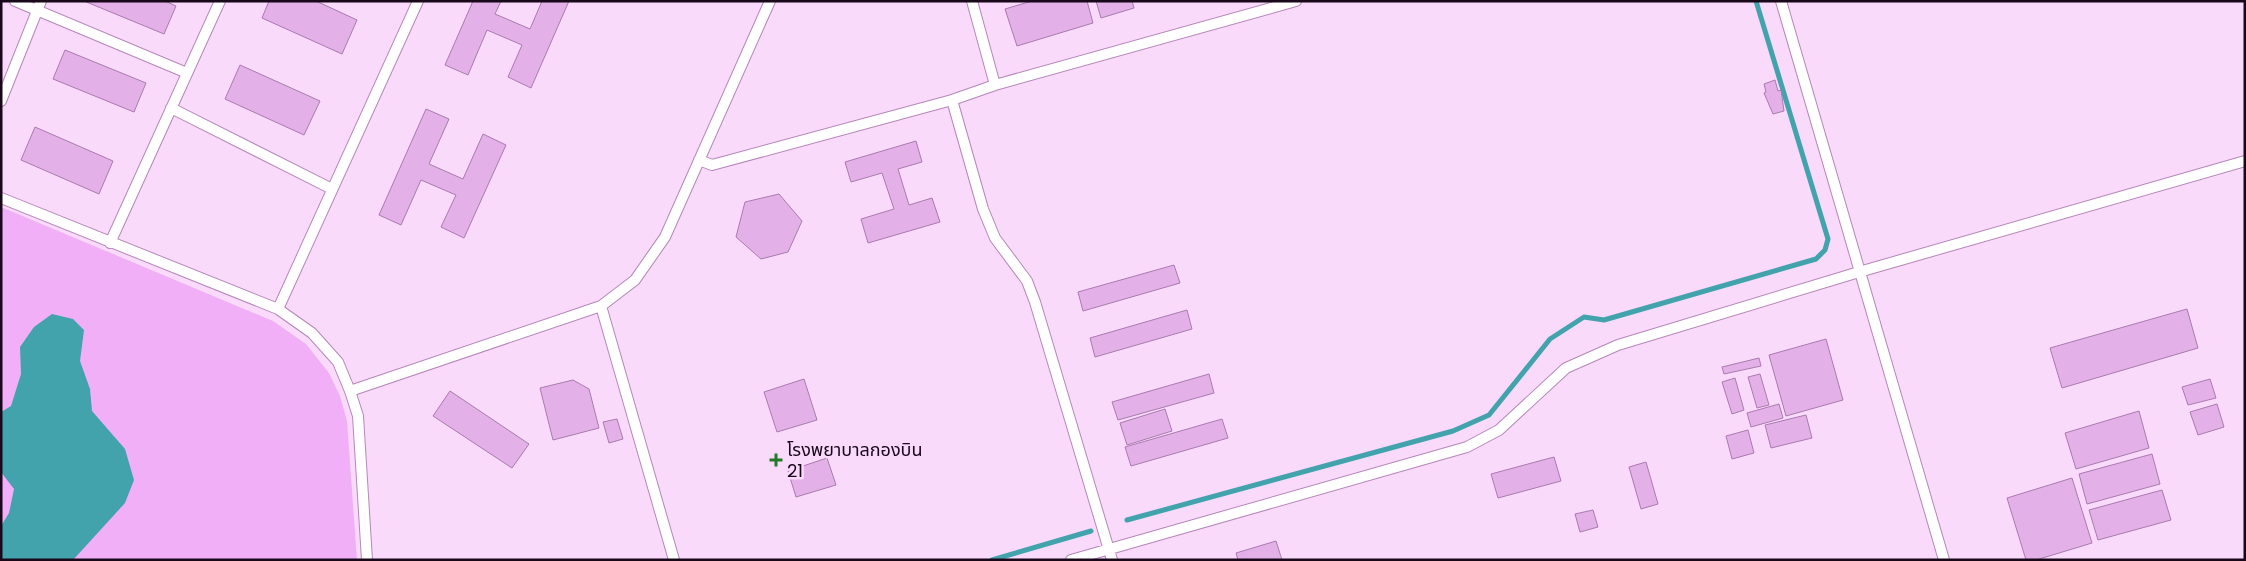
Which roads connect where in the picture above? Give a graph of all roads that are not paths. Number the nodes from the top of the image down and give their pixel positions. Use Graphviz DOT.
graph roads {
  1 [pos="15,1"];
  2 [pos="220,1"];
  3 [pos="770,1"];
  4 [pos="972,1"];
  5 [pos="1296,1"];
  6 [pos="1781,1"];
  7 [pos="416,2"];
  8 [pos="39,6"];
  9 [pos="187,73"];
  10 [pos="995,85"];
  11 [pos="952,100"];
  12 [pos="1,101"];
  13 [pos="171,108"];
  14 [pos="700,160"];
  15 [pos="2245,162"];
  16 [pos="332,189"];
  17 [pos="1,198"];
  18 [pos="110,242"];
  19 [pos="1859,272"];
  20 [pos="601,306"];
  21 [pos="278,308"];
  22 [pos="350,390"];
  23 [pos="1109,549"];
  24 [pos="367,560"];
  25 [pos="674,560"];
  26 [pos="1071,560"];
  27 [pos="1112,560"];
  28 [pos="1944,560"];
  1 -- 8 [label="lane"];
  2 -- 9 [label="lane"];
  3 -- 14 [label="lane"];
  4 -- 10 [label="lane"];
  5 -- 10 [label="lane"];
  6 -- 19 [label="lane"];
  7 -- 16 [label="lane"];
  8 -- 9 [label="lane"];
  8 -- 12 [label="lane"];
  9 -- 13 [label="lane"];
  10 -- 11 [label="lane"];
  11 -- 14 [label="lane"];
  11 -- 23 [label="lane"];
  13 -- 16 [label="lane"];
  13 -- 18 [label="lane"];
  14 -- 20 [label="lane"];
  15 -- 19 [label="lane"];
  16 -- 21 [label="lane"];
  17 -- 18 [label="lane"];
  18 -- 21 [label="lane"];
  19 -- 23 [label="lane"];
  19 -- 28 [label="lane"];
  20 -- 22 [label="lane"];
  20 -- 25 [label="lane"];
  21 -- 22 [label="lane"];
  22 -- 24 [label="lane"];
  23 -- 26 [label="lane"];
  23 -- 27 [label="lane"];
}
